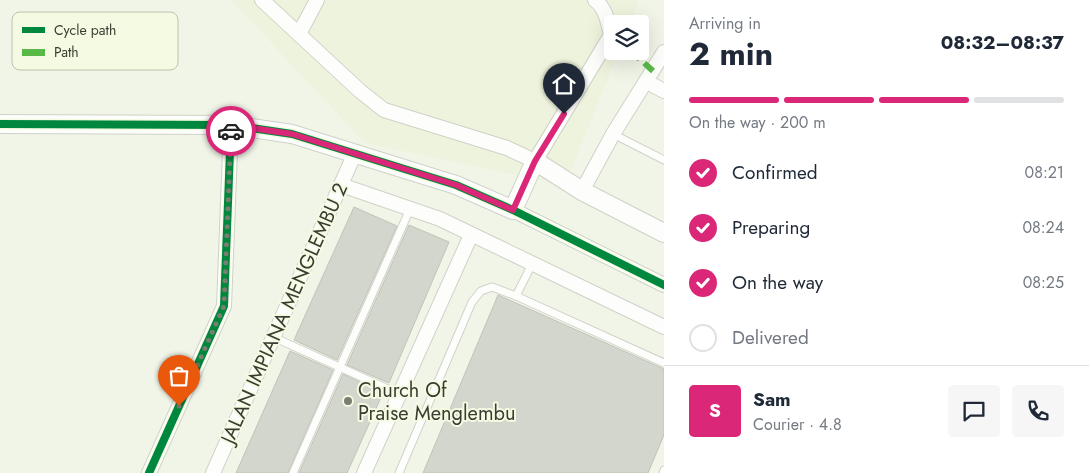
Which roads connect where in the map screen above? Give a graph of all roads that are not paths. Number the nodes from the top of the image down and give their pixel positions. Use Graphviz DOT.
graph roads {
  1 [pos="262,0"];
  2 [pos="317,0"];
  3 [pos="595,0"];
  4 [pos="299,34"];
  5 [pos="664,52"];
  6 [pos="646,82"];
  7 [pos="664,91"];
  8 [pos="0,124"];
  9 [pos="231,125"];
  10 [pos="613,134"];
  11 [pos="355,153"];
  12 [pos="664,160"];
  13 [pos="535,161"];
  14 [pos="341,185"];
  15 [pos="582,191"];
  16 [pos="410,209"];
  17 [pos="513,210"];
  18 [pos="664,232"];
  19 [pos="471,235"];
  20 [pos="532,264"];
  21 [pos="664,285"];
  22 [pos="516,296"];
  23 [pos="664,326"];
  24 [pos="273,337"];
  25 [pos="664,363"];
  26 [pos="340,368"];
  27 [pos="399,394"];
  28 [pos="149,473"];
  29 [pos="213,473"];
  30 [pos="293,473"];
  31 [pos="364,473"];
  32 [pos="400,473"];
  1 -- 4 [label="street"];
  2 -- 4 [label="street"];
  3 -- 13 [label="street"];
  4 -- 13 [label="street"];
  5 -- 6 [label="street"];
  6 -- 7 [label="street"];
  6 -- 10 [label="street"];
  8 -- 9 [label="street"];
  9 -- 11 [label="street"];
  9 -- 28 [label="street"];
  10 -- 12 [label="lane"];
  10 -- 15 [label="street"];
  11 -- 14 [label="street, JALAN IMPIANA MENGLEMBU 2"];
  11 -- 17 [label="street"];
  13 -- 15 [label="street"];
  13 -- 17 [label="street"];
  14 -- 16 [label="street"];
  14 -- 24 [label="street, JALAN IMPIANA MENGLEMBU 2"];
  15 -- 18 [label="street"];
  16 -- 19 [label="street"];
  16 -- 26 [label="lane"];
  17 -- 21 [label="street"];
  19 -- 20 [label="street"];
  19 -- 27 [label="street"];
  20 -- 22 [label="lane"];
  20 -- 23 [label="street"];
  22 -- 25 [label="lane"];
  22 -- 32 [label="lane"];
  24 -- 26 [label="lane"];
  24 -- 29 [label="street, JALAN IMPIANA MENGLEMBU 2"];
  26 -- 27 [label="lane"];
  26 -- 30 [label="lane"];
  27 -- 31 [label="street"];
}
